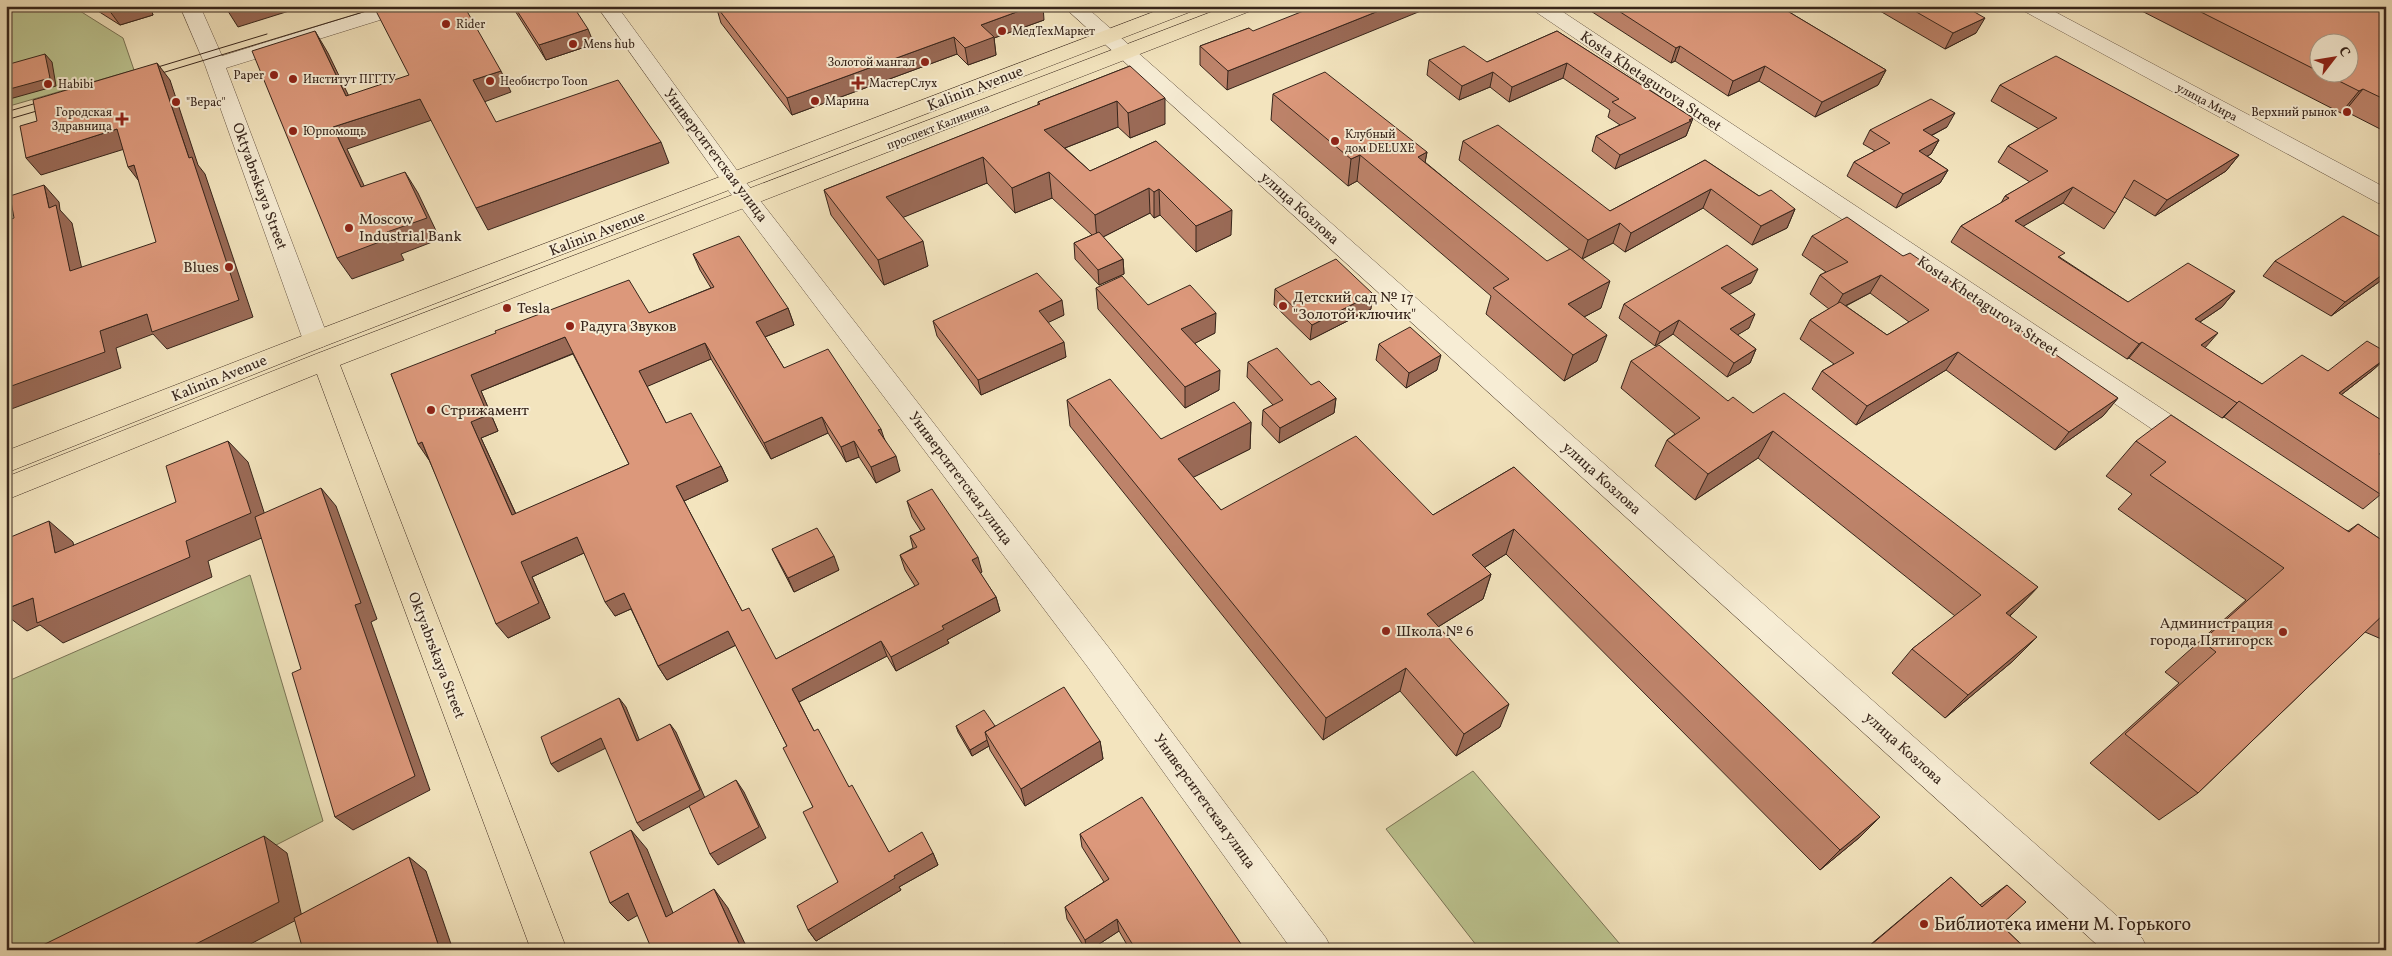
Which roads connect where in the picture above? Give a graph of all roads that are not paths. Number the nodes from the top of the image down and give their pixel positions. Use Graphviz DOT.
graph roads {
  1 [pos="190,6"];
  2 [pos="345,6"];
  3 [pos="405,6"];
  4 [pos="607,6"];
  5 [pos="1073,6"];
  6 [pos="1188,6"];
  7 [pos="1246,6"];
  8 [pos="1540,6"];
  9 [pos="2029,6"];
  10 [pos="1118,45"];
  11 [pos="211,56"];
  12 [pos="741,190"];
  13 [pos="2386,198"];
  14 [pos="320,350"];
  15 [pos="2215,457"];
  16 [pos="6,462"];
  17 [pos="6,489"];
  18 [pos="549,950"];
  19 [pos="1314,950"];
  20 [pos="2130,950"];
  1 -- 11 [label="street, Oktyabrskaya Street"];
  2 -- 11 [label="street"];
  3 -- 11 [label="street"];
  4 -- 12 [label="street, Университетская улица"];
  5 -- 10 [label="street, улица Козлова"];
  6 -- 10 [label="main road"];
  7 -- 10 [label="main road"];
  8 -- 15 [label="street, Kosta Khetagurova Street"];
  9 -- 13 [label="street, улица Мира"];
  10 -- 12 [label="main road, проспект Калинина"];
  10 -- 20 [label="street, улица Козлова"];
  11 -- 14 [label="street, Oktyabrskaya Street"];
  12 -- 14 [label="main road, Kalinin Avenue"];
  12 -- 19 [label="street, Университетская улица"];
  14 -- 16 [label="main road, Kalinin Avenue"];
  14 -- 17 [label="main road, Kalinin Avenue"];
  14 -- 18 [label="main road, Oktyabrskaya Street"];
}
